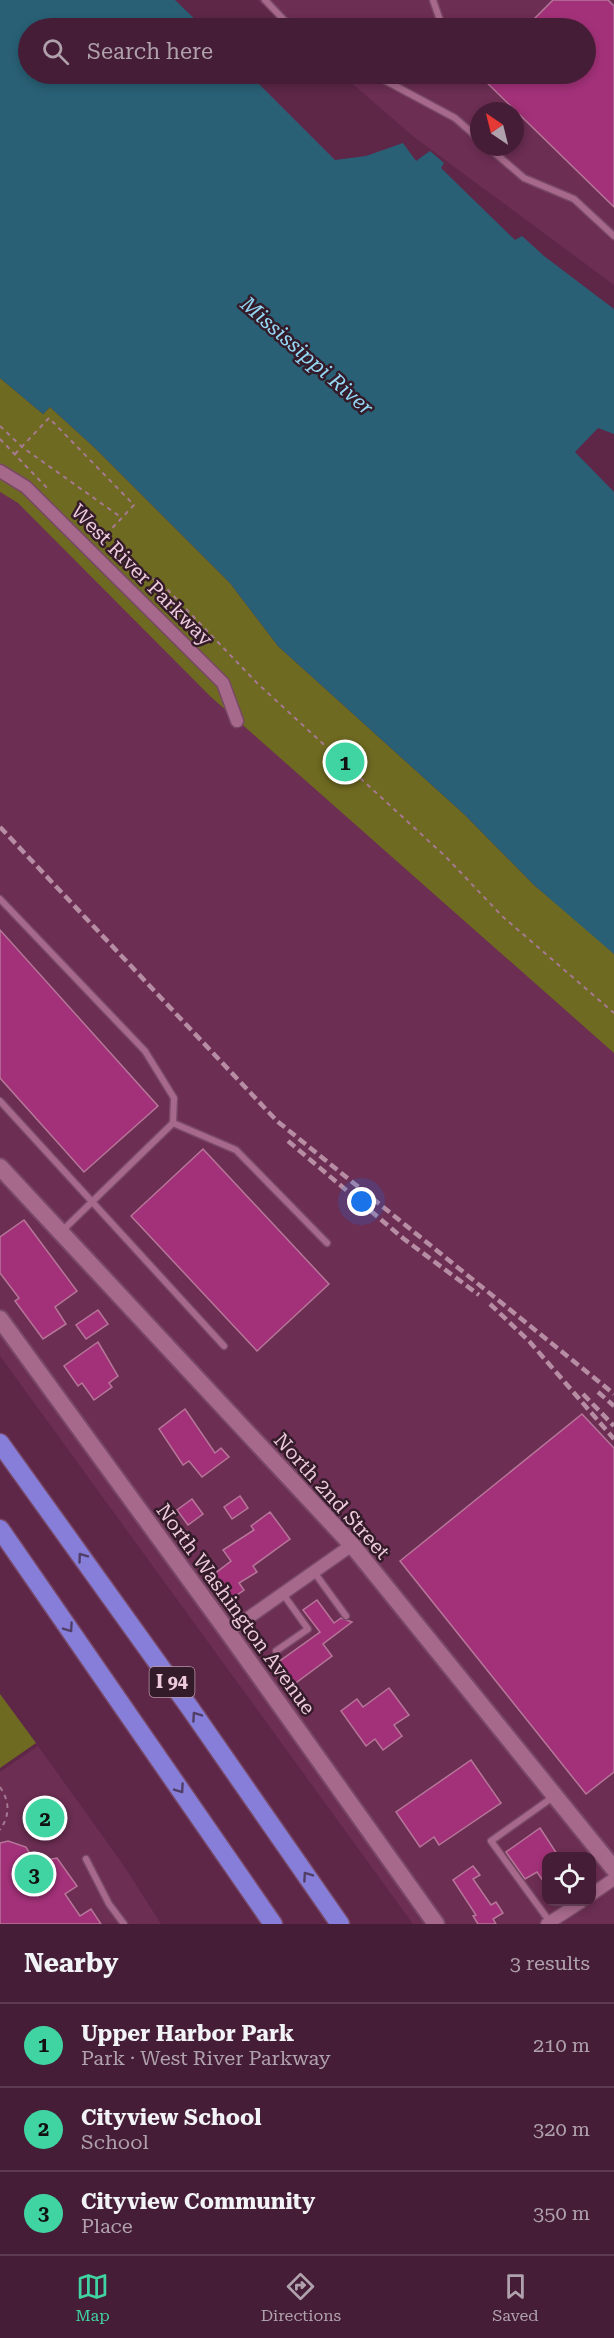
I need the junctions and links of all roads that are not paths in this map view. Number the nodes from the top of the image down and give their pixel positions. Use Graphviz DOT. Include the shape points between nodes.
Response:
graph roads {
  1 [pos="265,0"];
  2 [pos="433,0"];
  3 [pos="282,18"];
  4 [pos="439,18"];
  5 [pos="392,84"];
  6 [pos="470,131"];
  7 [pos="498,156"];
  8 [pos="614,236"];
  9 [pos="0,471"];
  10 [pos="237,721"];
  11 [pos="0,899"];
  12 [pos="0,1101"];
  13 [pos="173,1123"];
  14 [pos="0,1167"];
  15 [pos="93,1201"];
  16 [pos="61,1233"];
  17 [pos="327,1243"];
  18 [pos="0,1319"];
  19 [pos="224,1346"];
  20 [pos="0,1443"];
  21 [pos="0,1528"];
  22 [pos="352,1545"];
  23 [pos="314,1572"];
  24 [pos="283,1593"];
  25 [pos="346,1616"];
  26 [pos="228,1632"];
  27 [pos="276,1651"];
  28 [pos="556,1796"];
  29 [pos="86,1859"];
  30 [pos="614,1869"];
  31 [pos="614,1879"];
  32 [pos="596,1891"];
  33 [pos="574,1906"];
  34 [pos="549,1923"];
  35 [pos="124,1924"];
  36 [pos="273,1924"];
  37 [pos="340,1924"];
  38 [pos="436,1924"];
  1 -- 3 [label="lane"];
  2 -- 4 [label="lane"];
  5 -- 6 [label="lane" via="455,118"];
  7 -- 8 [label="lane" via="524,178 574,199"];
  9 -- 10 [label="street, West River Parkway" via="26,487 223,683"];
  11 -- 13 [label="lane" via="146,1052 174,1098"];
  12 -- 15 [label="lane"];
  13 -- 15 [label="lane"];
  13 -- 17 [label="lane" via="236,1150"];
  14 -- 16 [label="street, North 2nd Street"];
  15 -- 16 [label="lane"];
  15 -- 19 [label="lane"];
  16 -- 22 [label="street, North 2nd Street"];
  18 -- 26 [label="street, North Washington Avenue"];
  37 -- 20 [label="highway, I 94, one-way"];
  21 -- 36 [label="highway, I 94, one-way"];
  22 -- 23 [label="street"];
  22 -- 28 [label="street, North 2nd Street"];
  23 -- 24 [label="street"];
  23 -- 25 [label="lane"];
  24 -- 26 [label="street"];
  24 -- 27 [label="lane" via="308,1629"];
  26 -- 38 [label="street, North Washington Avenue"];
  28 -- 30 [label="street, North 2nd Street"];
  28 -- 34 [label="lane" via="491,1841"];
  29 -- 35 [label="lane"];
  31 -- 32 [label="street"];
  33 -- 34 [label="street"];
}
